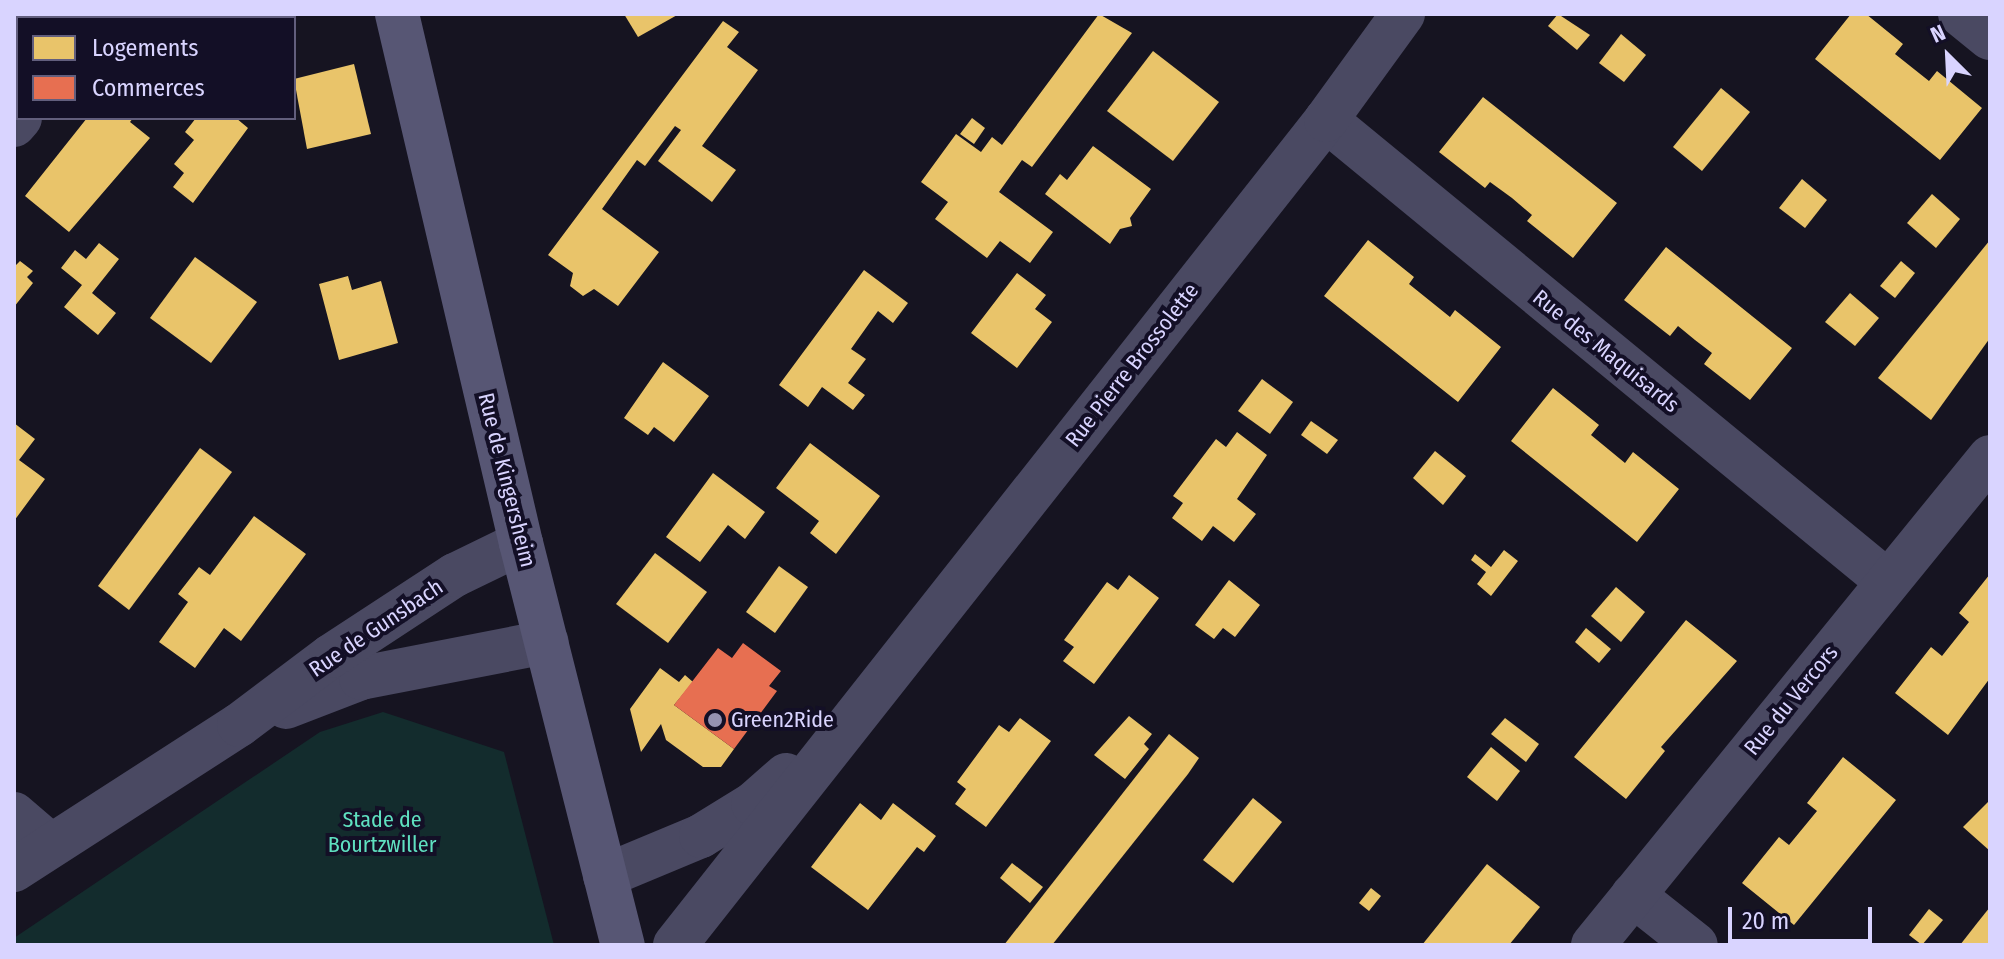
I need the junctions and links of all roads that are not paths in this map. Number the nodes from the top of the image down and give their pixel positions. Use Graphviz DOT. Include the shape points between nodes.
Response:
graph roads {
  1 [pos="397,14"];
  2 [pos="1403,14"];
  3 [pos="1960,14"];
  4 [pos="1990,38"];
  5 [pos="1326,120"];
  6 [pos="1990,457"];
  7 [pos="521,543"];
  8 [pos="1887,581"];
  9 [pos="547,642"];
  10 [pos="857,713"];
  11 [pos="239,725"];
  12 [pos="14,814"];
  13 [pos="50,845"];
  14 [pos="14,870"];
  15 [pos="605,876"];
  16 [pos="1633,895"];
  17 [pos="623,945"];
  18 [pos="675,945"];
  19 [pos="1593,945"];
  20 [pos="1696,945"];
  1 -- 7 [label="main road, Rue de Kingersheim"];
  2 -- 5 [label="street, Rue Pierre Brossolette"];
  3 -- 4 [label="street"];
  5 -- 8 [label="street, Rue des Maquisards"];
  5 -- 10 [label="street, Rue Pierre Brossolette"];
  6 -- 8 [label="street, Rue du Vercors"];
  7 -- 9 [label="main road, Rue de Kingersheim"];
  7 -- 11 [label="street, Rue de Gunsbach" via="443,583 331,656"];
  8 -- 16 [label="street, Rue du Vercors"];
  9 -- 11 [label="street, Rue de Gunsbach" via="361,678"];
  9 -- 15 [label="main road, Rue de Kingersheim"];
  10 -- 15 [label="street, Rue Pierre Brossolette" via="753,804 701,836"];
  10 -- 18 [label="street, Rue Pierre Brossolette"];
  11 -- 13 [label="street, Rue de Gunsbach"];
  12 -- 13 [label="street"];
  13 -- 14 [label="street, Rue de Gunsbach"];
  15 -- 17 [label="main road, Rue de Kingersheim"];
  16 -- 19 [label="street, Rue du Vercors"];
  16 -- 20 [label="street"];
}
